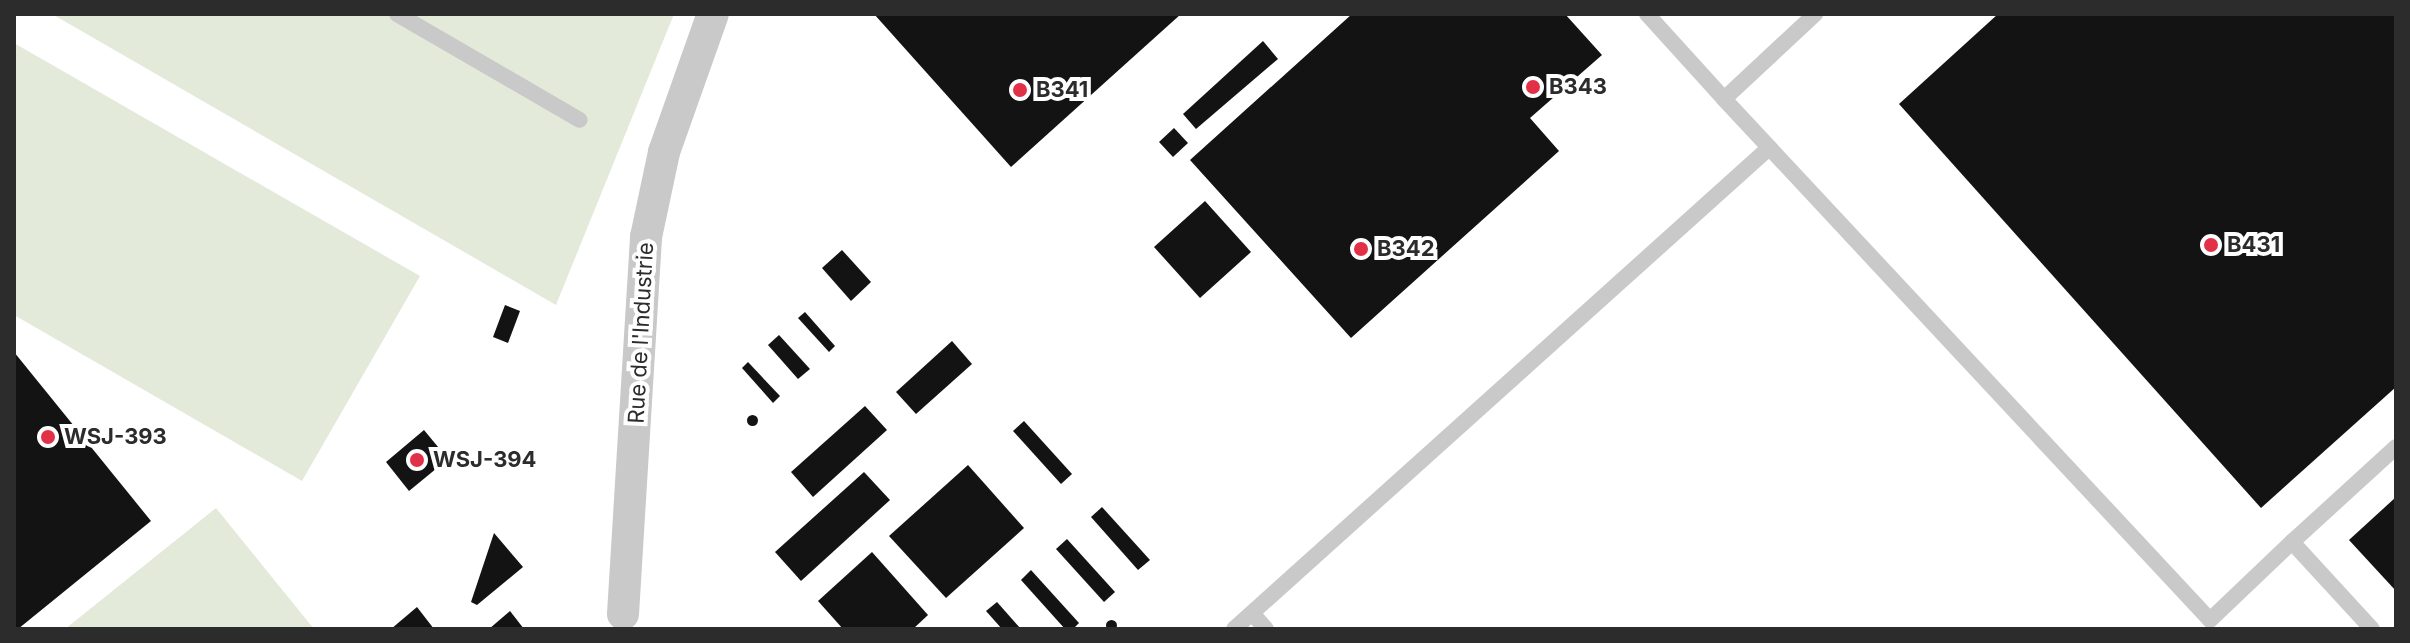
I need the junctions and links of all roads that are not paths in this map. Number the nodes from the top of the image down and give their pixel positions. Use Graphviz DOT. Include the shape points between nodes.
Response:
graph roads {
  1 [pos="397,14"];
  2 [pos="713,14"];
  3 [pos="1647,14"];
  4 [pos="1815,14"];
  5 [pos="1724,99"];
  6 [pos="580,120"];
  7 [pos="1769,148"];
  8 [pos="2396,447"];
  9 [pos="2292,542"];
  10 [pos="1252,613"];
  11 [pos="621,624"];
  12 [pos="2205,624"];
  13 [pos="1234,629"];
  14 [pos="1266,629"];
  15 [pos="2372,629"];
  1 -- 6 [label="lane"];
  2 -- 11 [label="street, Rue de l'Industrie" via="664,152 646,237"];
  3 -- 5 [label="lane"];
  4 -- 5 [label="lane"];
  5 -- 7 [label="lane"];
  7 -- 10 [label="lane"];
  7 -- 12 [label="lane"];
  8 -- 9 [label="lane"];
  9 -- 12 [label="lane"];
  9 -- 15 [label="lane"];
  10 -- 13 [label="lane"];
  10 -- 14 [label="lane"];
}
